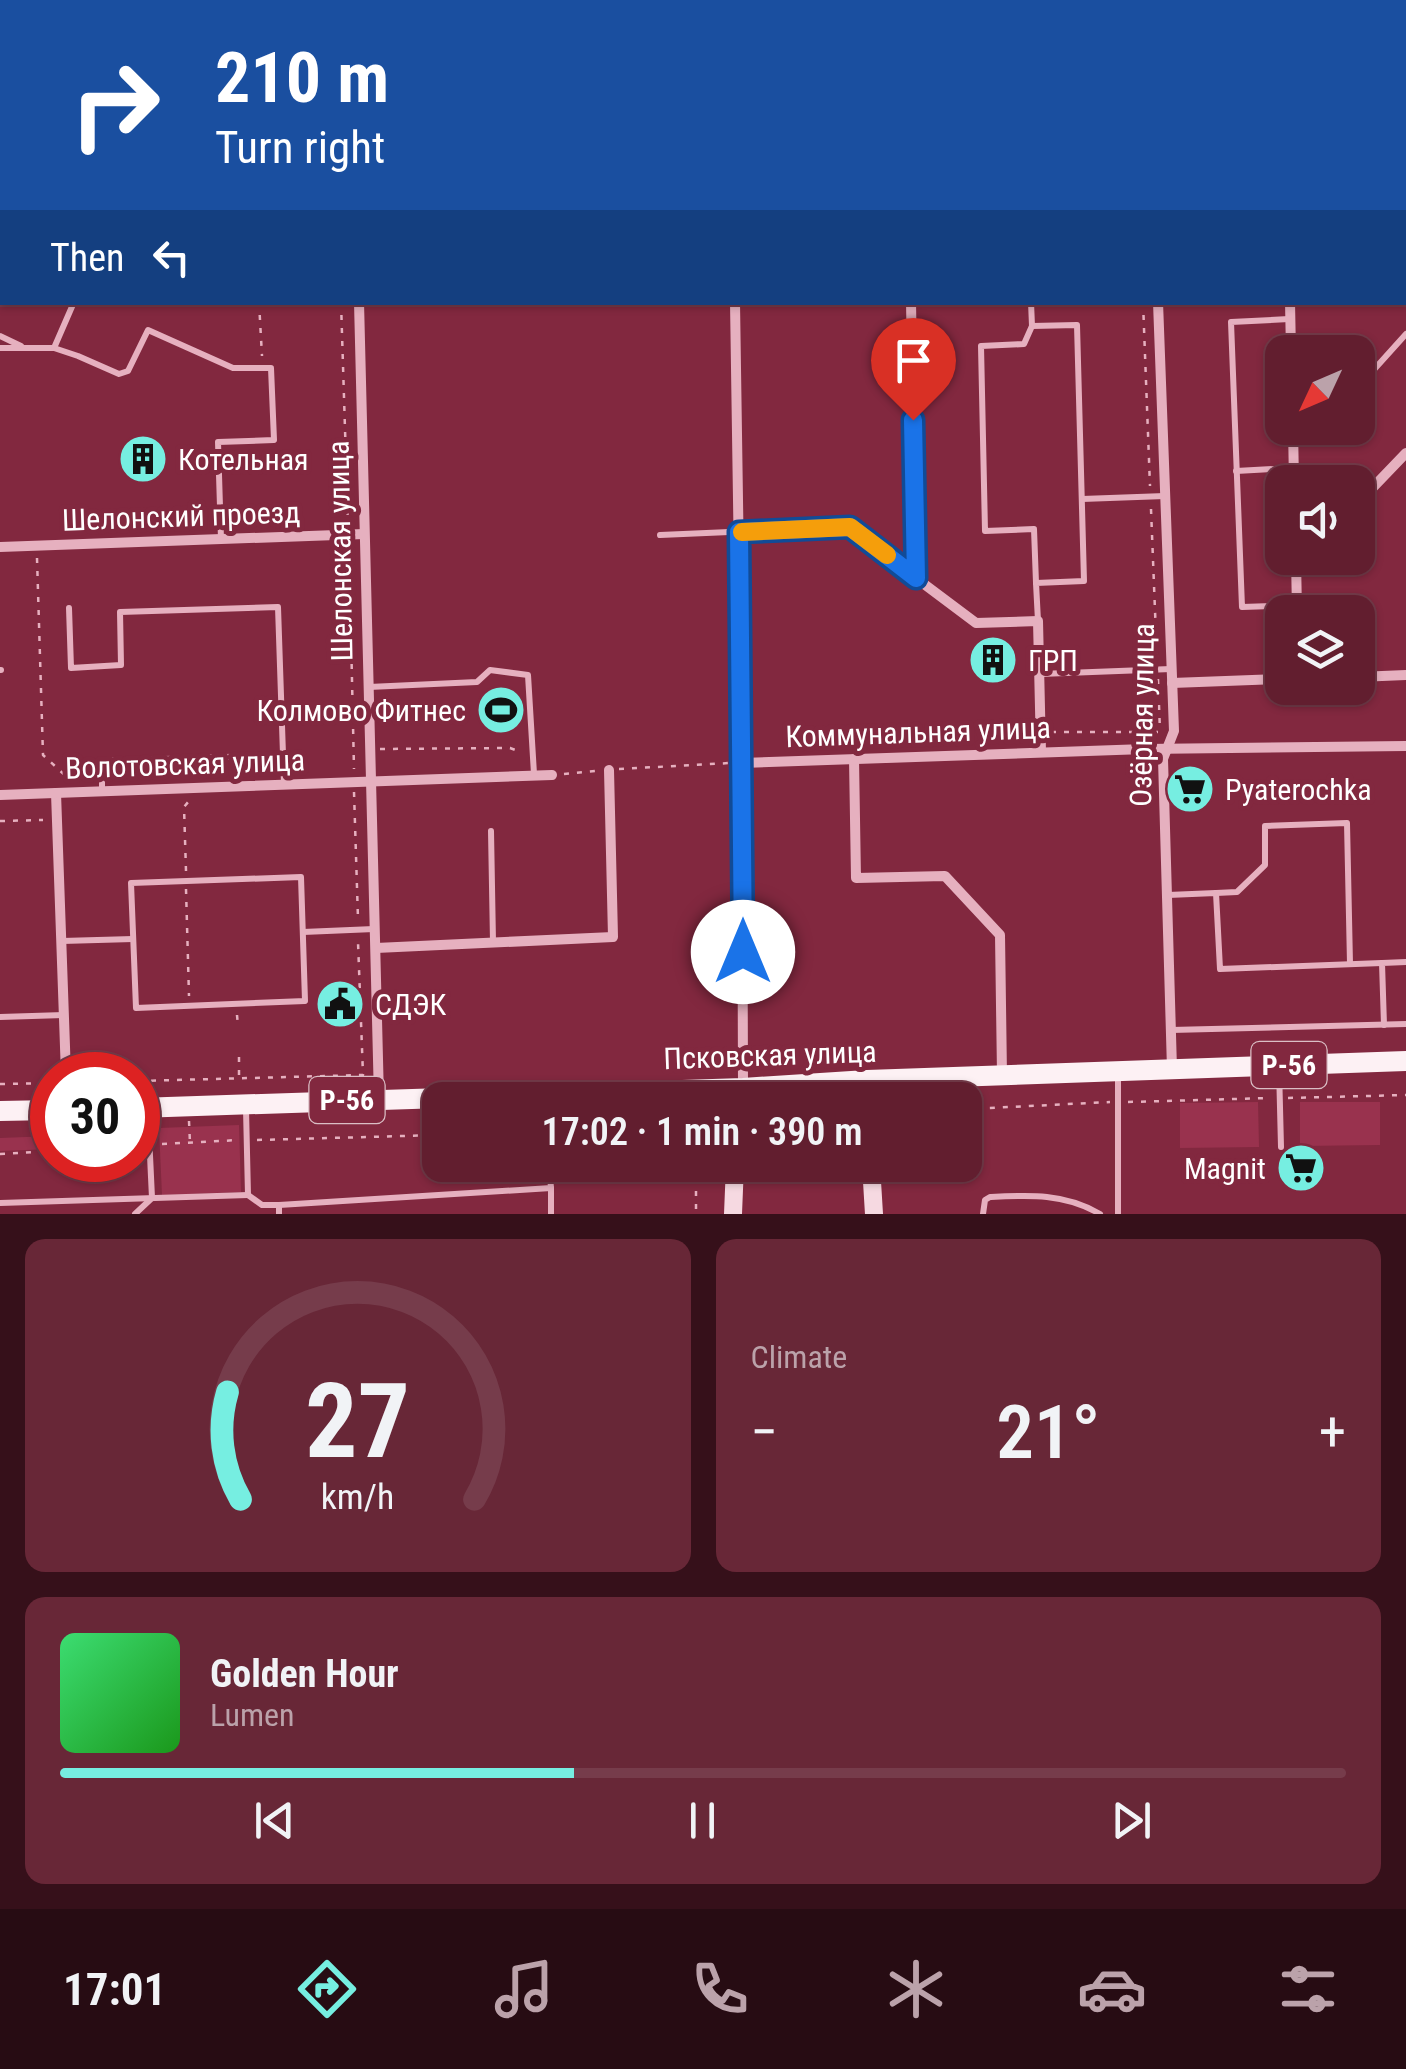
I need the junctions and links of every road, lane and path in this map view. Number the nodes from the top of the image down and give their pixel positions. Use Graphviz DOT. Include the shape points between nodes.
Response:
graph roads {
  1 [pos="73,305"];
  2 [pos="260,305"];
  3 [pos="341,305"];
  4 [pos="359,305"];
  5 [pos="735,305"];
  6 [pos="911,305"];
  7 [pos="1032,305"];
  8 [pos="1143,305"];
  9 [pos="1158,305"];
  10 [pos="1290,305"];
  11 [pos="1290,320"];
  12 [pos="1032,326"];
  13 [pos="1406,334"];
  14 [pos="1290,335"];
  15 [pos="0,336"];
  16 [pos="0,348"];
  17 [pos="24,348"];
  18 [pos="54,348"];
  19 [pos="262,357"];
  20 [pos="1375,368"];
  21 [pos="1406,453"];
  22 [pos="1265,470"];
  23 [pos="1236,471"];
  24 [pos="1375,485"];
  25 [pos="1165,496"];
  26 [pos="1150,497"];
  27 [pos="1082,499"];
  28 [pos="739,532"];
  29 [pos="348,534"];
  30 [pos="364,534"];
  31 [pos="660,535"];
  32 [pos="221,540"];
  33 [pos="36,546"];
  34 [pos="0,547"];
  35 [pos="916,578"];
  36 [pos="1036,583"];
  37 [pos="69,608"];
  38 [pos="1265,608"];
  39 [pos="1038,621"];
  40 [pos="1171,669"];
  41 [pos="1157,670"];
  42 [pos="1040,674"];
  43 [pos="1406,676"];
  44 [pos="1375,677"];
  45 [pos="1265,680"];
  46 [pos="1172,683"];
  47 [pos="368,687"];
  48 [pos="1041,732"];
  49 [pos="1406,746"];
  50 [pos="1166,749"];
  51 [pos="370,750"];
  52 [pos="1041,752"];
  53 [pos="283,755"];
  54 [pos="533,757"];
  55 [pos="854,759"];
  56 [pos="742,763"];
  57 [pos="354,770"];
  58 [pos="608,770"];
  59 [pos="552,775"];
  60 [pos="534,776"];
  61 [pos="70,779"];
  62 [pos="371,783"];
  63 [pos="284,786"];
  64 [pos="102,791"];
  65 [pos="56,794"];
  66 [pos="0,796"];
  67 [pos="56,820"];
  68 [pos="0,822"];
  69 [pos="491,830"];
  70 [pos="1216,893"];
  71 [pos="1168,894"];
  72 [pos="375,929"];
  73 [pos="302,932"];
  74 [pos="133,938"];
  75 [pos="62,940"];
  76 [pos="493,942"];
  77 [pos="376,948"];
  78 [pos="1406,962"];
  79 [pos="1382,963"];
  80 [pos="1350,964"];
  81 [pos="64,1015"];
  82 [pos="0,1017"];
  83 [pos="1406,1024"];
  84 [pos="1384,1025"];
  85 [pos="1171,1030"];
  86 [pos="65,1052"];
  87 [pos="239,1057"];
  88 [pos="1406,1061"];
  89 [pos="1279,1065"];
  90 [pos="1172,1069"];
  91 [pos="1118,1071"];
  92 [pos="362,1075"];
  93 [pos="1002,1076"];
  94 [pos="239,1078"];
  95 [pos="160,1080"];
  96 [pos="742,1082"];
  97 [pos="945,1082"];
  98 [pos="30,1083"];
  99 [pos="0,1084"];
  100 [pos="1406,1095"];
  101 [pos="422,1098"];
  102 [pos="1280,1098"];
  103 [pos="380,1099"];
  104 [pos="1118,1102"];
  105 [pos="246,1103"];
  106 [pos="160,1107"];
  107 [pos="30,1111"];
  108 [pos="982,1111"];
  109 [pos="0,1112"];
  110 [pos="422,1135"];
  111 [pos="247,1140"];
  112 [pos="160,1144"];
  113 [pos="1281,1147"];
  114 [pos="30,1153"];
  115 [pos="0,1154"];
  116 [pos="151,1182"];
  117 [pos="550,1182"];
  118 [pos="696,1182"];
  119 [pos="735,1182"];
  120 [pos="872,1182"];
  121 [pos="550,1188"];
  122 [pos="248,1195"];
  123 [pos="152,1198"];
  124 [pos="0,1203"];
  125 [pos="279,1204"];
  126 [pos="135,1214"];
  127 [pos="279,1214"];
  128 [pos="551,1214"];
  129 [pos="696,1214"];
  130 [pos="733,1214"];
  131 [pos="874,1214"];
  132 [pos="983,1214"];
  133 [pos="1100,1214"];
  134 [pos="1118,1214"];
  1 -- 18 [label="lane"];
  2 -- 19 [label="path"];
  3 -- 29 [label="path"];
  4 -- 30 [label="street, Шелонская улица"];
  5 -- 28 [label="street"];
  6 -- 35 [label="street"];
  7 -- 12 [label="lane"];
  8 -- 26 [label="path"];
  9 -- 25 [label="street, Озёрная улица"];
  10 -- 11 [label="street"];
  11 -- 14 [label="street"];
  11 -- 23 [label="lane" via="1231,322"];
  12 -- 27 [label="lane" via="1077,324"];
  12 -- 36 [label="lane" via="1024,344 981,346 986,531 1034,529"];
  13 -- 20 [label="lane"];
  15 -- 17 [label="lane"];
  16 -- 17 [label="lane"];
  17 -- 18 [label="lane"];
  18 -- 32 [label="lane" via="118,374 128,371 148,330 233,368 271,368 274,440 218,442"];
  21 -- 24 [label="street"];
  22 -- 23 [label="lane"];
  23 -- 38 [label="lane" via="1242,607"];
  25 -- 26 [label="lane"];
  25 -- 40 [label="street, Озёрная улица"];
  26 -- 27 [label="lane"];
  26 -- 41 [label="path"];
  27 -- 36 [label="lane" via="1084,581"];
  28 -- 31 [label="lane"];
  28 -- 35 [label="lane" via="850,527"];
  28 -- 56 [label="street"];
  29 -- 30 [label="street, Шелонский проезд"];
  29 -- 32 [label="street, Шелонский проезд"];
  29 -- 57 [label="path"];
  30 -- 47 [label="street, Шелонская улица"];
  32 -- 33 [label="street, Шелонский проезд"];
  33 -- 34 [label="street, Шелонский проезд"];
  33 -- 61 [label="path" via="43,754"];
  35 -- 39 [label="street" via="976,623"];
  36 -- 39 [label="lane"];
  37 -- 53 [label="lane" via="71,668 121,666 120,612 278,607"];
  39 -- 42 [label="street"];
  40 -- 41 [label="lane"];
  40 -- 46 [label="street, Озёрная улица"];
  41 -- 42 [label="lane"];
  41 -- 48 [label="path" via="1160,732"];
  42 -- 48 [label="street"];
  43 -- 44 [label="street"];
  45 -- 46 [label="street"];
  46 -- 50 [label="street, Озёрная улица" via="1174,731"];
  47 -- 51 [label="street, Шелонская улица"];
  47 -- 54 [label="lane" via="476,682 490,670 528,675"];
  48 -- 52 [label="street"];
  49 -- 50 [label="street, Коммунальная улица"];
  50 -- 52 [label="street, Коммунальная улица"];
  50 -- 71 [label="street, Озёрная улица"];
  51 -- 54 [label="path" via="510,748"];
  51 -- 62 [label="street, Шелонская улица"];
  52 -- 55 [label="street, Коммунальная улица"];
  53 -- 63 [label="lane"];
  53 -- 64 [label="lane" via="102,761"];
  54 -- 60 [label="lane"];
  55 -- 56 [label="street, Коммунальная улица"];
  55 -- 93 [label="street" via="856,878 945,876 1000,935"];
  56 -- 58 [label="path, Коммунальная улица"];
  56 -- 96 [label="street"];
  58 -- 59 [label="path, Коммунальная улица"];
  58 -- 76 [label="street" via="612,937"];
  59 -- 60 [label="street"];
  60 -- 62 [label="street"];
  62 -- 63 [label="street, Волотовская улица"];
  62 -- 72 [label="street, Шелонская улица"];
  63 -- 64 [label="street, Волотовская улица"];
  64 -- 65 [label="street, Волотовская улица"];
  65 -- 66 [label="street, Волотовская улица"];
  65 -- 67 [label="street"];
  67 -- 68 [label="path"];
  67 -- 75 [label="street"];
  69 -- 76 [label="lane"];
  70 -- 71 [label="lane"];
  70 -- 80 [label="lane" via="1220,969"];
  70 -- 80 [label="lane" via="1237,892 1265,864 1265,826 1347,823"];
  71 -- 85 [label="street, Озёрная улица"];
  72 -- 73 [label="lane"];
  72 -- 77 [label="street, Шелонская улица"];
  73 -- 74 [label="lane" via="300,876 131,883"];
  73 -- 74 [label="lane" via="305,1000 136,1008"];
  74 -- 75 [label="lane"];
  75 -- 81 [label="street"];
  76 -- 77 [label="street"];
  77 -- 103 [label="street, Шелонская улица"];
  78 -- 79 [label="lane"];
  79 -- 80 [label="lane"];
  79 -- 84 [label="lane"];
  81 -- 82 [label="lane"];
  81 -- 86 [label="street"];
  83 -- 84 [label="lane"];
  84 -- 85 [label="lane"];
  85 -- 90 [label="street, Озёрная улица"];
  87 -- 94 [label="path"];
  88 -- 89 [label="main road, Псковская улица / Р-56"];
  89 -- 90 [label="main road, Псковская улица / Р-56"];
  89 -- 102 [label="lane"];
  90 -- 91 [label="main road, Псковская улица / Р-56"];
  91 -- 93 [label="main road, Псковская улица / Р-56"];
  91 -- 104 [label="lane"];
  92 -- 94 [label="path"];
  93 -- 97 [label="main road, Псковская улица / Р-56"];
  94 -- 95 [label="path"];
  98 -- 99 [label="path"];
  100 -- 102 [label="path"];
  101 -- 103 [label="main road, Псковская улица / Р-56"];
  102 -- 104 [label="path"];
  102 -- 113 [label="lane"];
  103 -- 105 [label="main road, Псковская улица / Р-56"];
  104 -- 108 [label="path"];
  104 -- 134 [label="lane"];
  105 -- 106 [label="main road, Псковская улица / Р-56"];
  105 -- 111 [label="lane"];
  107 -- 109 [label="main road"];
  110 -- 111 [label="path"];
  111 -- 112 [label="path"];
  111 -- 122 [label="lane"];
  114 -- 115 [label="path"];
  116 -- 123 [label="lane"];
  117 -- 121 [label="lane"];
  118 -- 129 [label="path"];
  119 -- 130 [label="main road"];
  120 -- 131 [label="main road"];
  121 -- 125 [label="lane"];
  121 -- 128 [label="lane"];
  122 -- 123 [label="lane"];
  122 -- 125 [label="lane" via="262,1205"];
  123 -- 124 [label="lane"];
  123 -- 126 [label="lane"];
  125 -- 127 [label="lane"];
  132 -- 133 [label="lane" via="990,1197 1044,1195"];
}
